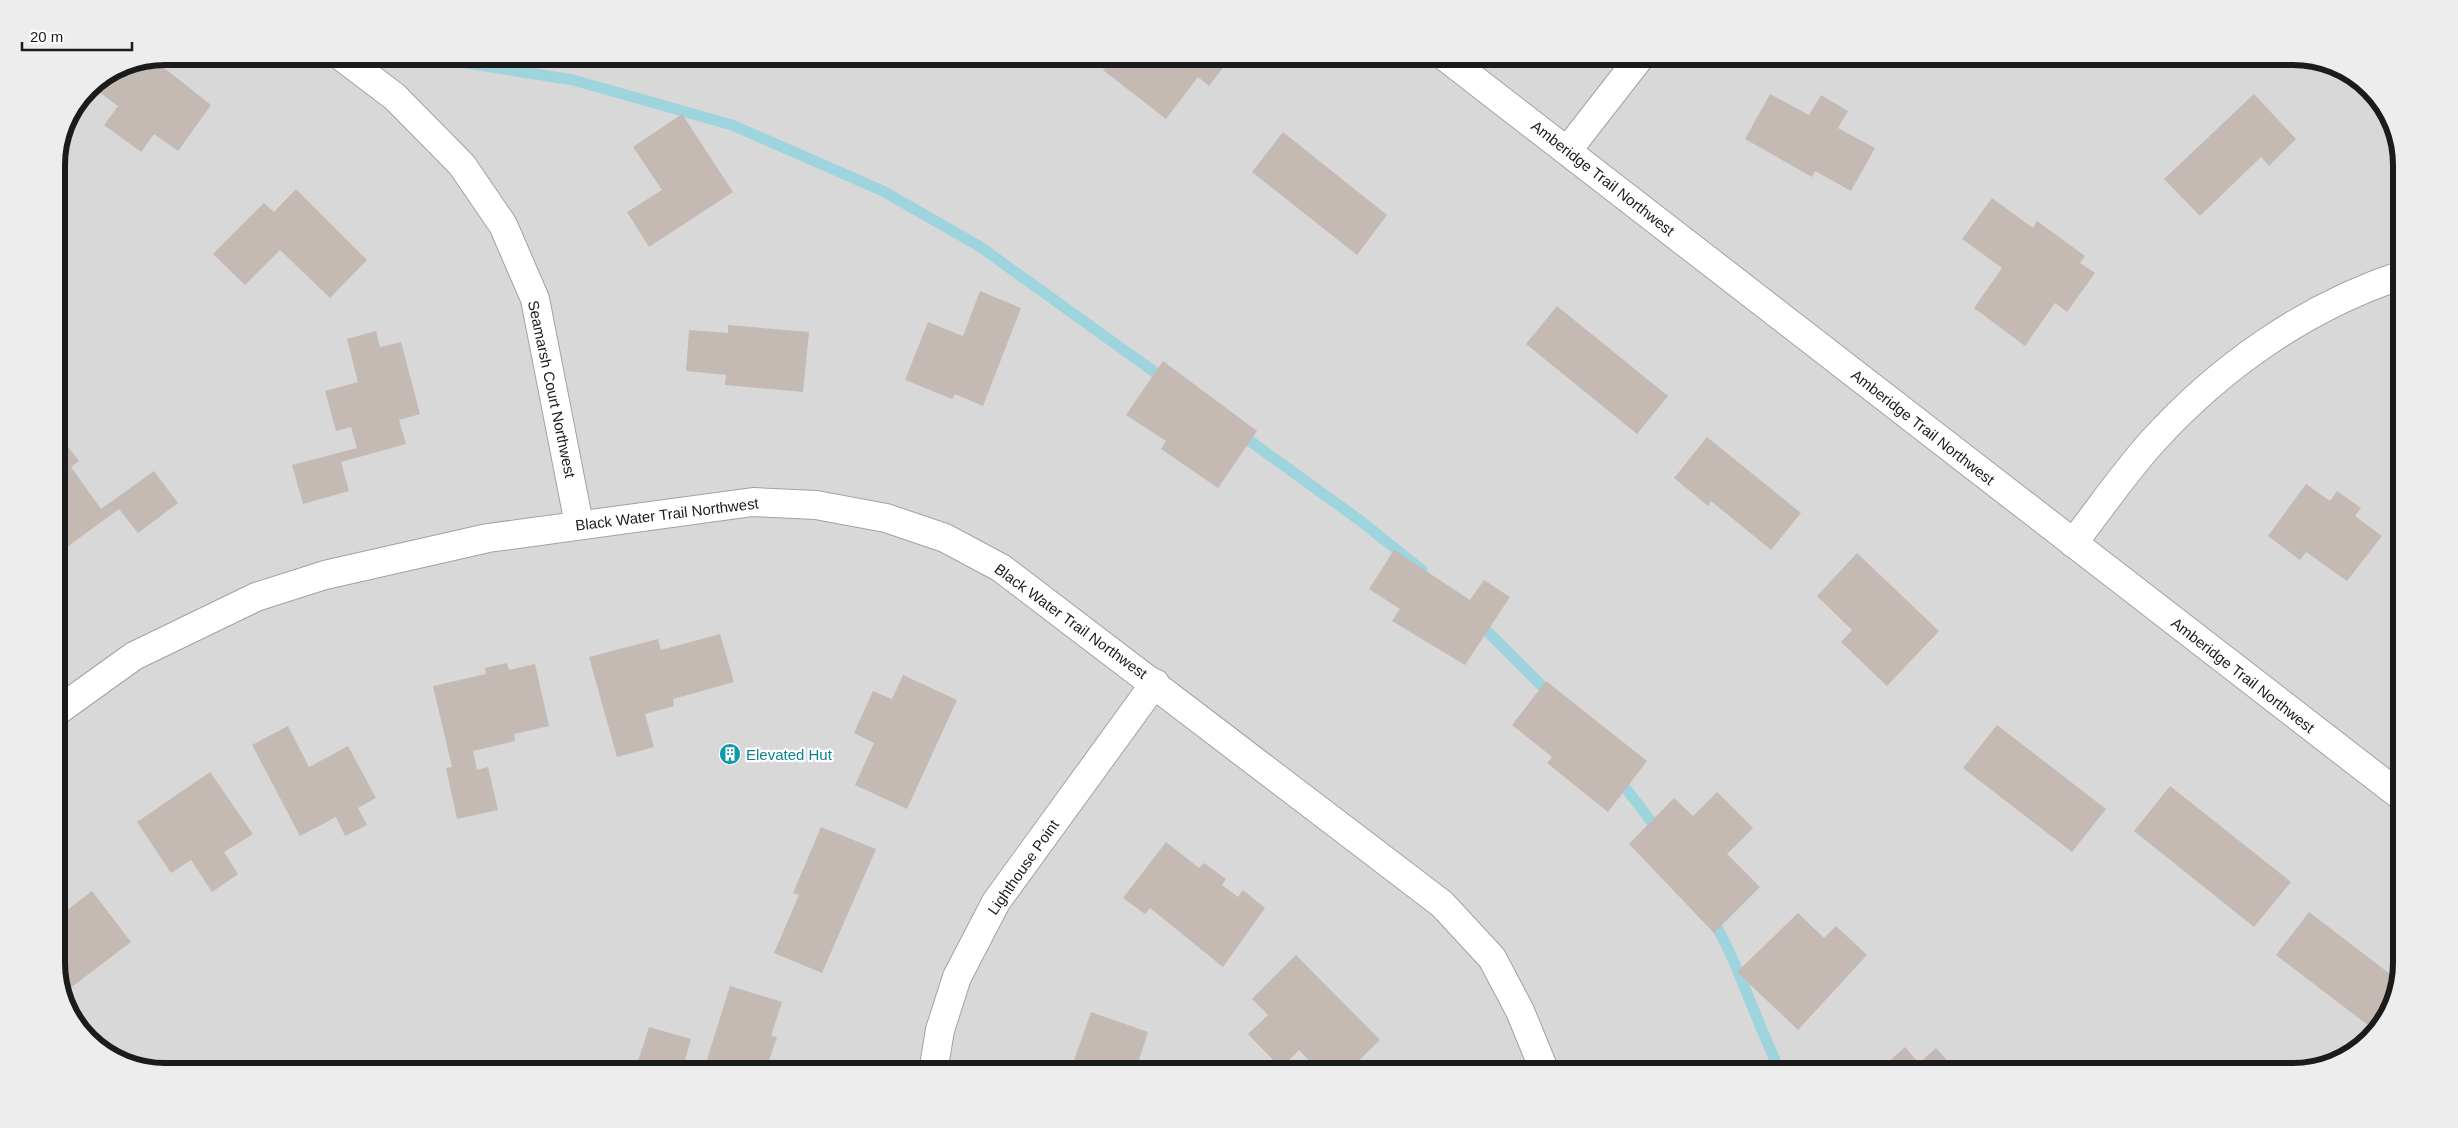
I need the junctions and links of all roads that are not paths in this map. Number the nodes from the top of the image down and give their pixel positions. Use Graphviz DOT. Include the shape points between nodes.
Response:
graph roads {
  1 [pos="353,65"];
  2 [pos="1456,65"];
  3 [pos="1634,65"];
  4 [pos="1567,151"];
  5 [pos="2393,279"];
  6 [pos="579,524"];
  7 [pos="2073,543"];
  8 [pos="1155,683"];
  9 [pos="65,706"];
  10 [pos="2393,790"];
  11 [pos="934,1063"];
  12 [pos="1541,1063"];
  1 -- 6 [label="street, Seamarsh Court Northwest" via="395,98 462,165 503,225 535,299"];
  2 -- 4 [label="street, Amberidge Trail Northwest"];
  3 -- 4 [label="street"];
  4 -- 7 [label="street, Amberidge Trail Northwest"];
  5 -- 7 [label="street" via="2362,289 2281,331 2208,385 2152,442"];
  6 -- 8 [label="street, Black Water Trail Northwest" via="753,502 816,504 886,518 945,538 1001,568"];
  6 -- 9 [label="street, Black Water Trail Northwest" via="488,538 325,574 256,597 134,656"];
  7 -- 10 [label="street, Amberidge Trail Northwest"];
  8 -- 11 [label="street, Lighthouse Point" via="996,902 957,977 940,1030"];
  8 -- 12 [label="street, Black Water Trail Northwest" via="1442,904 1492,958 1520,1011"];
}
